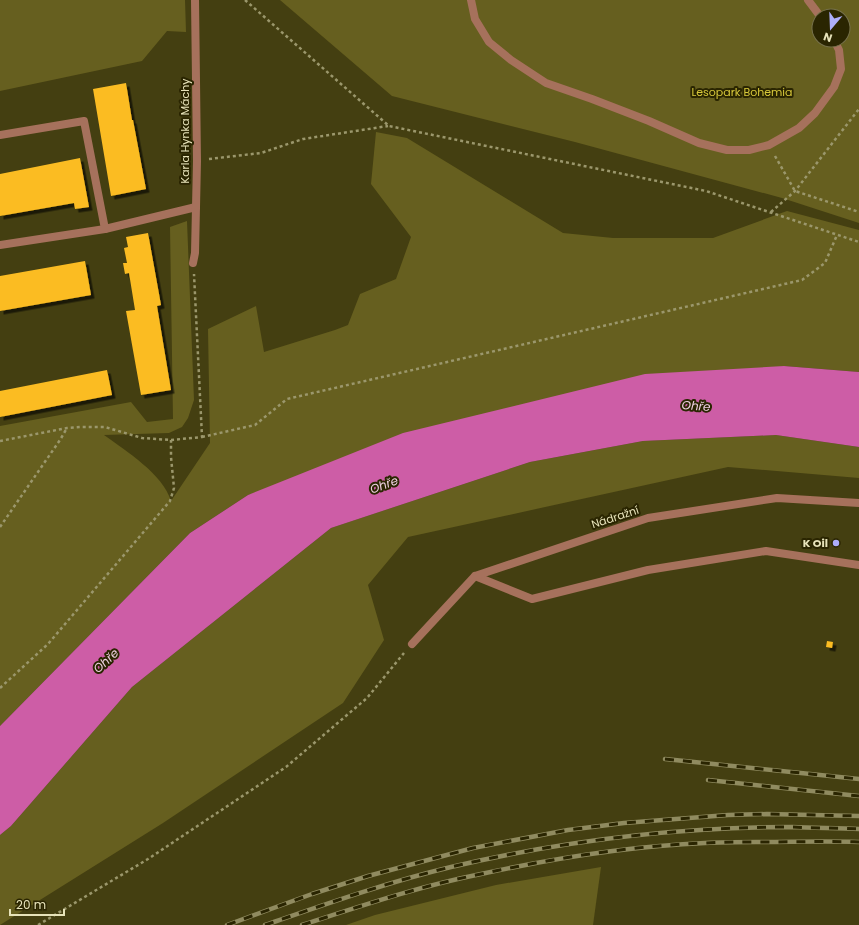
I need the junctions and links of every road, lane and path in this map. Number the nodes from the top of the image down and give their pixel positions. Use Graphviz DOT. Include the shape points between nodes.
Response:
graph roads {
  1 [pos="195,0"];
  2 [pos="245,0"];
  3 [pos="471,0"];
  4 [pos="839,48"];
  5 [pos="859,109"];
  6 [pos="389,126"];
  7 [pos="0,135"];
  8 [pos="769,146"];
  9 [pos="197,160"];
  10 [pos="795,191"];
  11 [pos="196,207"];
  12 [pos="771,212"];
  13 [pos="859,212"];
  14 [pos="105,229"];
  15 [pos="837,235"];
  16 [pos="859,242"];
  17 [pos="0,245"];
  18 [pos="193,263"];
  19 [pos="67,428"];
  20 [pos="202,437"];
  21 [pos="172,440"];
  22 [pos="0,441"];
  23 [pos="859,503"];
  24 [pos="0,527"];
  25 [pos="859,565"];
  26 [pos="474,576"];
  27 [pos="412,644"];
  28 [pos="0,688"];
  29 [pos="38,925"];
  1 -- 9 [label="street, Karla Hynka Máchy"];
  2 -- 6 [label="path"];
  3 -- 8 [label="street" via="476,19 489,42 511,60 546,82 699,143 727,150 749,150"];
  4 -- 8 [label="street" via="841,69 834,87 815,113 799,128"];
  5 -- 10 [label="path"];
  6 -- 9 [label="path" via="303,139 261,153"];
  6 -- 12 [label="path" via="706,191"];
  7 -- 14 [label="street" via="84,121"];
  8 -- 10 [label="path"];
  9 -- 11 [label="street, Karla Hynka Máchy"];
  10 -- 12 [label="path"];
  10 -- 13 [label="path"];
  11 -- 14 [label="street"];
  11 -- 18 [label="street, Karla Hynka Máchy"];
  12 -- 15 [label="path"];
  14 -- 17 [label="street"];
  15 -- 16 [label="path"];
  15 -- 20 [label="path" via="825,263 802,280 287,399 255,425"];
  18 -- 20 [label="path"];
  19 -- 21 [label="path" via="105,427 142,438"];
  19 -- 22 [label="path"];
  19 -- 24 [label="path"];
  20 -- 21 [label="path"];
  21 -- 28 [label="path" via="174,488 170,501 48,644"];
  23 -- 26 [label="street, Nádražní" via="777,498 648,518"];
  25 -- 26 [label="street" via="766,551 648,570 532,599"];
  26 -- 27 [label="street, Nádražní"];
  27 -- 29 [label="path" via="368,698 286,766 148,859"];
}
